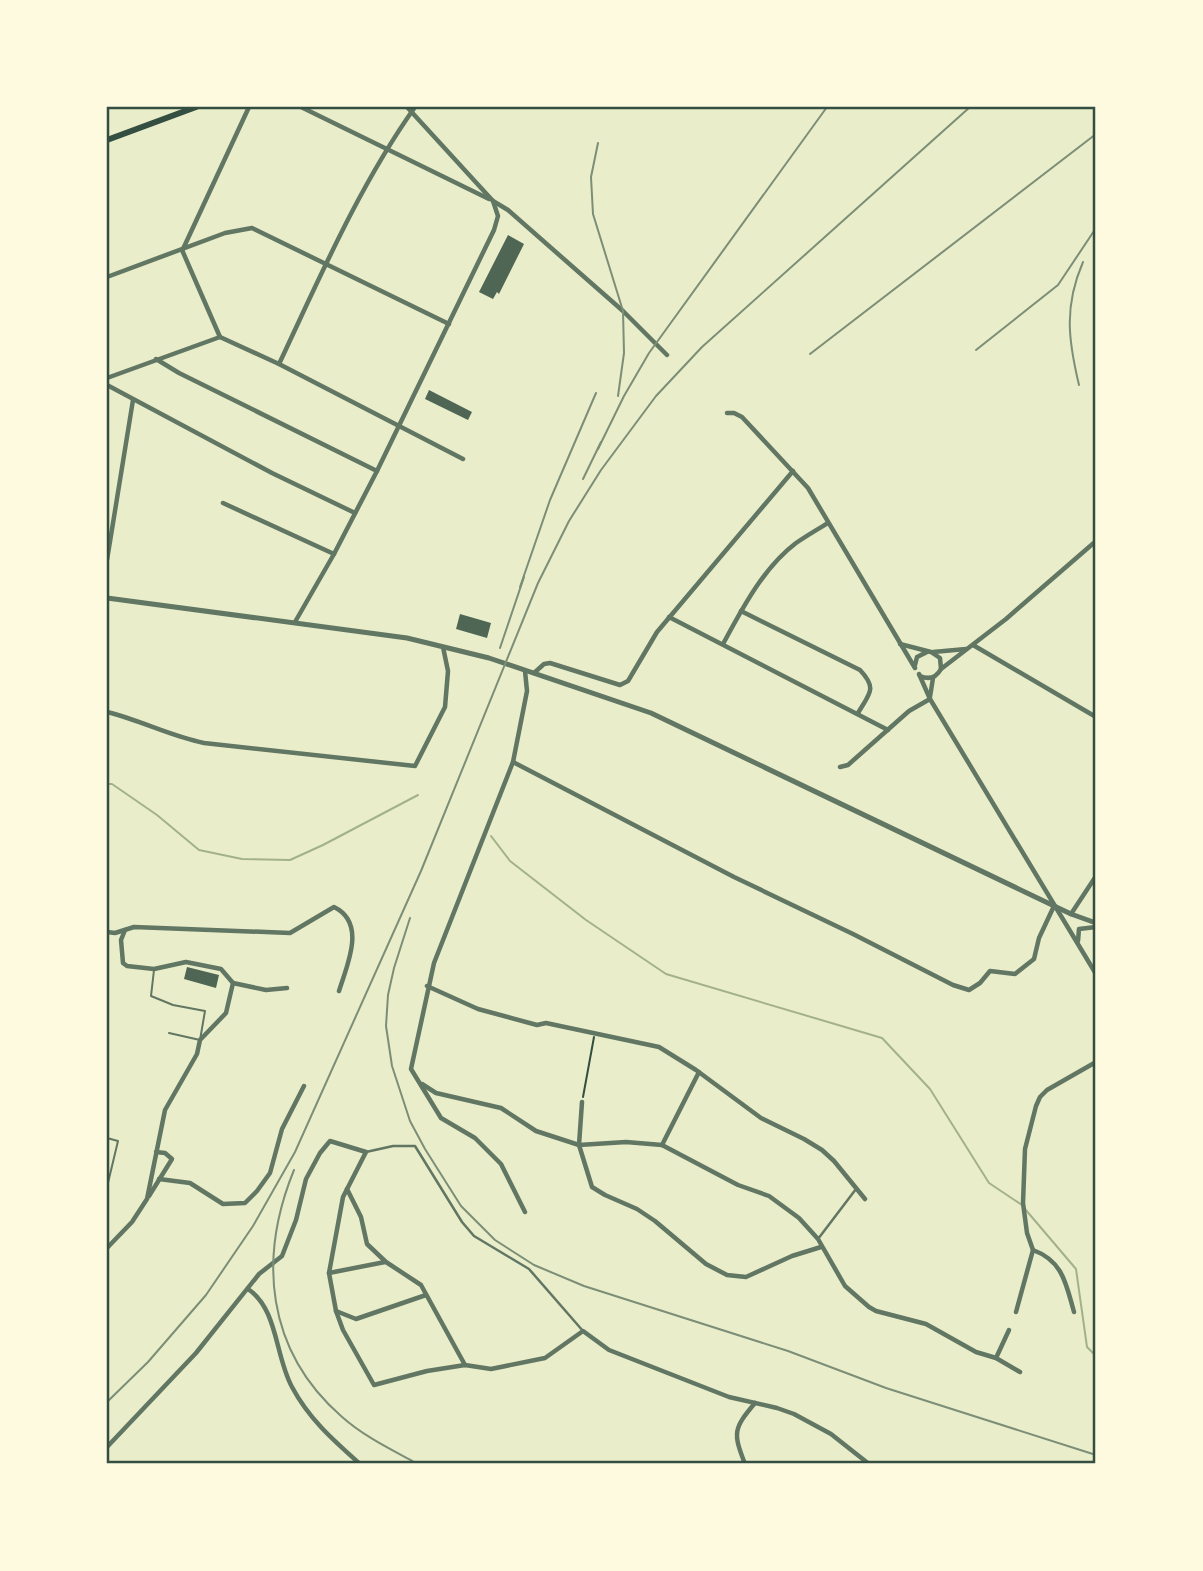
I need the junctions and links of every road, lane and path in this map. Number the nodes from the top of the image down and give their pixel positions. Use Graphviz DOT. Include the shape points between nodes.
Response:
graph roads {
  1 [pos="196,107"];
  2 [pos="248,107"];
  3 [pos="301,107"];
  4 [pos="407,107"];
  5 [pos="413,109"];
  6 [pos="107,140"];
  7 [pos="386,149"];
  8 [pos="493,201"];
  9 [pos="182,250"];
  10 [pos="326,265"];
  11 [pos="107,277"];
  12 [pos="449,324"];
  13 [pos="220,337"];
  14 [pos="667,355"];
  15 [pos="156,359"];
  16 [pos="279,364"];
  17 [pos="107,378"];
  18 [pos="107,385"];
  19 [pos="132,400"];
  20 [pos="727,414"];
  21 [pos="399,425"];
  22 [pos="463,458"];
  23 [pos="377,471"];
  24 [pos="793,471"];
  25 [pos="223,503"];
  26 [pos="355,513"];
  27 [pos="828,523"];
  28 [pos="1096,541"];
  29 [pos="334,554"];
  30 [pos="107,560"];
  31 [pos="107,598"];
  32 [pos="741,611"];
  33 [pos="668,617"];
  34 [pos="295,622"];
  35 [pos="900,644"];
  36 [pos="723,645"];
  37 [pos="973,645"];
  38 [pos="443,646"];
  39 [pos="967,649"];
  40 [pos="929,652"];
  41 [pos="915,668"];
  42 [pos="941,669"];
  43 [pos="525,671"];
  44 [pos="534,673"];
  45 [pos="919,674"];
  46 [pos="933,677"];
  47 [pos="930,698"];
  48 [pos="107,712"];
  49 [pos="858,713"];
  50 [pos="1096,717"];
  51 [pos="888,730"];
  52 [pos="513,762"];
  53 [pos="840,767"];
  54 [pos="1096,876"];
  55 [pos="1054,905"];
  56 [pos="1071,914"];
  57 [pos="1096,925"];
  58 [pos="125,930"];
  59 [pos="107,932"];
  60 [pos="1079,945"];
  61 [pos="154,969"];
  62 [pos="1096,974"];
  63 [pos="233,983"];
  64 [pos="428,986"];
  65 [pos="287,988"];
  66 [pos="339,991"];
  67 [pos="595,1032"];
  68 [pos="169,1033"];
  69 [pos="200,1040"];
  70 [pos="1096,1062"];
  71 [pos="699,1072"];
  72 [pos="422,1084"];
  73 [pos="304,1086"];
  74 [pos="582,1102"];
  75 [pos="107,1138"];
  76 [pos="662,1144"];
  77 [pos="579,1145"];
  78 [pos="366,1152"];
  79 [pos="156,1153"];
  80 [pos="159,1179"];
  81 [pos="107,1187"];
  82 [pos="857,1188"];
  83 [pos="348,1189"];
  84 [pos="146,1199"];
  85 [pos="865,1199"];
  86 [pos="525,1212"];
  87 [pos="818,1239"];
  88 [pos="821,1247"];
  89 [pos="107,1248"];
  90 [pos="1033,1250"];
  91 [pos="386,1262"];
  92 [pos="329,1273"];
  93 [pos="248,1289"];
  94 [pos="426,1295"];
  95 [pos="336,1311"];
  96 [pos="1016,1312"];
  97 [pos="1074,1312"];
  98 [pos="1009,1330"];
  99 [pos="583,1331"];
  100 [pos="996,1358"];
  101 [pos="465,1365"];
  102 [pos="1020,1373"];
  103 [pos="755,1402"];
  104 [pos="107,1447"];
  105 [pos="360,1464"];
  106 [pos="745,1464"];
  107 [pos="869,1464"];
  1 -- 6 [label="main road"];
  2 -- 9 [label="street"];
  3 -- 7 [label="street"];
  4 -- 5 [label="street"];
  5 -- 7 [label="street"];
  5 -- 8 [label="street"];
  7 -- 8 [label="street"];
  7 -- 10 [label="street"];
  8 -- 12 [label="street" via="498,222"];
  8 -- 14 [label="street" via="623,311"];
  9 -- 10 [label="street" via="252,228"];
  9 -- 11 [label="street"];
  9 -- 13 [label="street"];
  10 -- 12 [label="street"];
  10 -- 16 [label="street"];
  12 -- 21 [label="street"];
  13 -- 15 [label="street"];
  13 -- 16 [label="street"];
  15 -- 17 [label="street"];
  15 -- 23 [label="street"];
  16 -- 21 [label="street"];
  18 -- 19 [label="street"];
  19 -- 26 [label="street"];
  19 -- 30 [label="street"];
  20 -- 24 [label="street" via="742,417"];
  21 -- 22 [label="street"];
  21 -- 23 [label="street"];
  23 -- 26 [label="street"];
  24 -- 27 [label="street"];
  24 -- 33 [label="street"];
  25 -- 29 [label="street"];
  26 -- 29 [label="street"];
  27 -- 32 [label="street" via="778,560"];
  27 -- 35 [label="street"];
  28 -- 37 [label="street"];
  29 -- 34 [label="street"];
  31 -- 34 [label="street"];
  32 -- 36 [label="street"];
  32 -- 49 [label="street" via="860,670 871,681 872,690"];
  33 -- 36 [label="street"];
  33 -- 44 [label="street" via="628,681 620,685 550,663"];
  34 -- 38 [label="street"];
  35 -- 40 [label="street"];
  35 -- 41 [label="street"];
  36 -- 49 [label="street"];
  37 -- 39 [label="street"];
  37 -- 50 [label="street"];
  38 -- 43 [label="street"];
  38 -- 48 [label="street" via="448,671 444,707 415,766 204,743"];
  39 -- 40 [label="street"];
  39 -- 42 [label="street"];
  40 -- 41 [label="street" via="917,657"];
  40 -- 42 [label="street" via="940,658"];
  41 -- 45 [label="street"];
  42 -- 46 [label="street"];
  43 -- 44 [label="street"];
  43 -- 52 [label="street" via="527,691"];
  44 -- 55 [label="street" via="651,713"];
  45 -- 46 [label="street"];
  45 -- 47 [label="street"];
  46 -- 47 [label="street"];
  47 -- 51 [label="street"];
  47 -- 55 [label="street"];
  49 -- 51 [label="street"];
  51 -- 53 [label="street"];
  52 -- 55 [label="street" via="734,877 969,990 990,971 1015,974 1034,959"];
  52 -- 64 [label="street"];
  54 -- 56 [label="street"];
  55 -- 56 [label="street"];
  55 -- 60 [label="street"];
  56 -- 57 [label="street"];
  57 -- 60 [label="street" via="1079,929"];
  58 -- 59 [label="street"];
  58 -- 61 [label="street" via="123,963"];
  58 -- 66 [label="street" via="290,933 334,906 343,911 353,943"];
  60 -- 62 [label="street"];
  61 -- 63 [label="street" via="198,964 221,969"];
  61 -- 69 [label="lane" via="151,996 205,1012"];
  63 -- 65 [label="street" via="266,990"];
  63 -- 69 [label="street" via="226,1013"];
  64 -- 67 [label="street" via="478,1009 537,1026 546,1023"];
  64 -- 72 [label="street" via="411,1069"];
  67 -- 71 [label="street" via="659,1047"];
  67 -- 74 [label="path"];
  68 -- 69 [label="lane"];
  69 -- 79 [label="street" via="197,1054 165,1110"];
  70 -- 90 [label="street" via="1040,1097 1025,1149 1024,1170 1024,1213"];
  71 -- 76 [label="street"];
  71 -- 82 [label="street" via="761,1118 822,1150"];
  72 -- 77 [label="street" via="436,1093 501,1108 536,1131"];
  72 -- 86 [label="street" via="441,1118 475,1138 501,1164"];
  73 -- 80 [label="street" via="282,1129 270,1173 245,1203 223,1204 190,1183"];
  74 -- 77 [label="street"];
  75 -- 81 [label="lane" via="118,1141"];
  76 -- 77 [label="street"];
  76 -- 87 [label="street" via="737,1185 769,1196"];
  77 -- 88 [label="street" via="592,1187 637,1209 705,1264 727,1275 746,1277"];
  78 -- 83 [label="street"];
  78 -- 93 [label="street" via="330,1141 306,1180 282,1256"];
  78 -- 99 [label="street" via="415,1146 474,1236 529,1269"];
  79 -- 80 [label="street" via="165,1153 172,1160"];
  79 -- 84 [label="street"];
  80 -- 84 [label="street"];
  82 -- 85 [label="street"];
  82 -- 87 [label="street"];
  83 -- 91 [label="street" via="367,1244"];
  83 -- 92 [label="street"];
  84 -- 89 [label="street" via="132,1223"];
  87 -- 88 [label="street"];
  88 -- 100 [label="street" via="845,1286 869,1307 926,1324"];
  90 -- 96 [label="street"];
  90 -- 97 [label="street" via="1059,1267"];
  91 -- 92 [label="street"];
  91 -- 94 [label="street" via="421,1285"];
  92 -- 95 [label="street"];
  93 -- 104 [label="street" via="196,1353"];
  93 -- 105 [label="street" via="265,1308 285,1372 310,1418"];
  94 -- 95 [label="street" via="356,1319"];
  94 -- 101 [label="street"];
  95 -- 101 [label="street" via="374,1385"];
  98 -- 100 [label="street"];
  99 -- 101 [label="street" via="545,1358 491,1369"];
  99 -- 103 [label="street" via="609,1350 729,1397"];
  100 -- 102 [label="street"];
  103 -- 106 [label="street" via="735,1432"];
  103 -- 107 [label="street" via="794,1414 831,1434"];
}
